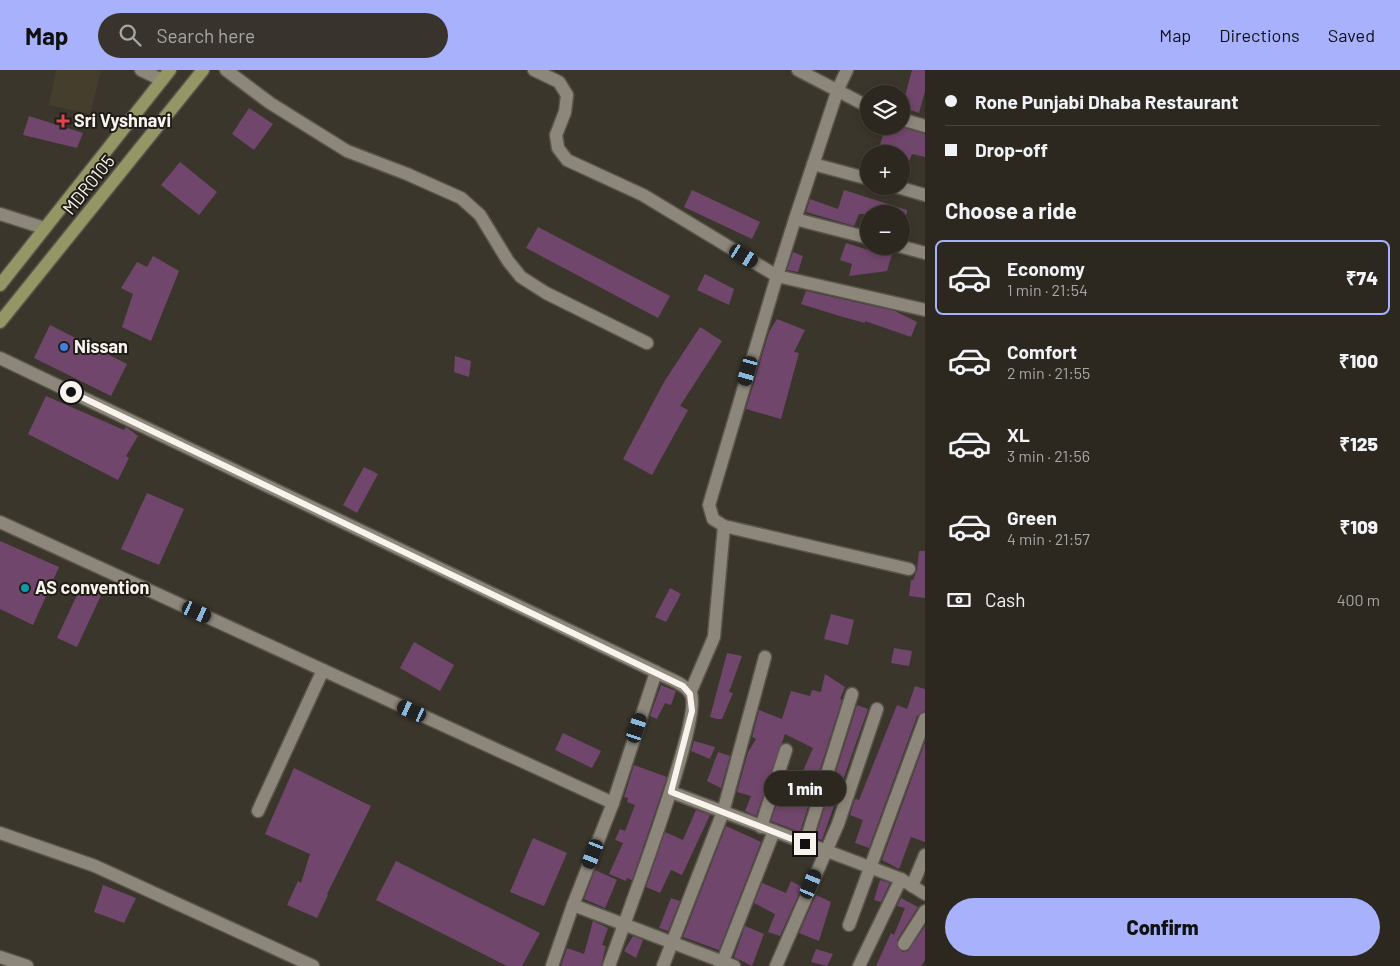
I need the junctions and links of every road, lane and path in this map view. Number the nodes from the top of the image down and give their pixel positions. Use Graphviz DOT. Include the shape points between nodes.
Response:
graph roads {
  1 [pos="141,70"];
  2 [pos="204,70"];
  3 [pos="226,70"];
  4 [pos="534,70"];
  5 [pos="798,70"];
  6 [pos="847,70"];
  7 [pos="166,75"];
  8 [pos="838,89"];
  9 [pos="860,102"];
  10 [pos="910,122"];
  11 [pos="925,126"];
  12 [pos="813,164"];
  13 [pos="860,177"];
  14 [pos="910,190"];
  15 [pos="925,194"];
  16 [pos="0,214"];
  17 [pos="795,219"];
  18 [pos="44,228"];
  19 [pos="860,236"];
  20 [pos="910,249"];
  21 [pos="925,253"];
  22 [pos="777,276"];
  23 [pos="0,285"];
  24 [pos="925,310"];
  25 [pos="0,322"];
  26 [pos="647,343"];
  27 [pos="0,358"];
  28 [pos="0,522"];
  29 [pos="724,526"];
  30 [pos="909,569"];
  31 [pos="765,657"];
  32 [pos="323,670"];
  33 [pos="656,672"];
  34 [pos="690,694"];
  35 [pos="852,694"];
  36 [pos="877,709"];
  37 [pos="925,719"];
  38 [pos="786,750"];
  39 [pos="671,792"];
  40 [pos="613,803"];
  41 [pos="258,811"];
  42 [pos="723,812"];
  43 [pos="761,827"];
  44 [pos="774,831"];
  45 [pos="0,833"];
  46 [pos="805,844"];
  47 [pos="825,851"];
  48 [pos="925,855"];
  49 [pos="871,868"];
  50 [pos="906,882"];
  51 [pos="925,894"];
  52 [pos="573,905"];
  53 [pos="925,911"];
  54 [pos="624,923"];
  55 [pos="849,925"];
  56 [pos="672,942"];
  57 [pos="904,944"];
  58 [pos="0,957"];
  59 [pos="726,964"];
  60 [pos="26,966"];
  61 [pos="313,966"];
  62 [pos="552,966"];
  63 [pos="609,966"];
  64 [pos="663,966"];
  65 [pos="776,966"];
  66 [pos="859,966"];
  1 -- 7 [label="street"];
  2 -- 25 [label="main road, MDR0105"];
  3 -- 26 [label="street" via="270,103 347,151 461,198 480,215 521,277 546,293"];
  4 -- 22 [label="street" via="558,82 567,95 565,112 556,135 558,148 567,160 643,195"];
  5 -- 8 [label="street"];
  6 -- 8 [label="street"];
  7 -- 18 [label="main road, MDR0105"];
  8 -- 9 [label="street"];
  8 -- 12 [label="street"];
  10 -- 11 [label="street"];
  12 -- 13 [label="street"];
  12 -- 17 [label="street"];
  14 -- 15 [label="street"];
  16 -- 18 [label="street"];
  17 -- 19 [label="street"];
  17 -- 22 [label="street"];
  18 -- 23 [label="main road, MDR0105"];
  20 -- 21 [label="street"];
  22 -- 24 [label="street"];
  22 -- 29 [label="street" via="709,505 713,519"];
  27 -- 33 [label="street"];
  28 -- 32 [label="street"];
  29 -- 30 [label="street"];
  29 -- 34 [label="street" via="714,637"];
  31 -- 42 [label="street"];
  32 -- 40 [label="street"];
  32 -- 41 [label="street"];
  33 -- 34 [label="street" via="683,686"];
  33 -- 40 [label="street"];
  34 -- 39 [label="street" via="692,711"];
  35 -- 46 [label="street"];
  36 -- 47 [label="street" via="838,824"];
  37 -- 49 [label="street"];
  38 -- 43 [label="street"];
  39 -- 42 [label="street"];
  39 -- 54 [label="street"];
  40 -- 52 [label="street"];
  42 -- 43 [label="street"];
  42 -- 56 [label="street"];
  43 -- 44 [label="street"];
  44 -- 46 [label="street"];
  44 -- 59 [label="street"];
  45 -- 61 [label="street" via="94,866"];
  46 -- 47 [label="street"];
  47 -- 49 [label="street"];
  47 -- 65 [label="street"];
  48 -- 50 [label="street"];
  49 -- 50 [label="street"];
  49 -- 55 [label="street"];
  50 -- 51 [label="street"];
  50 -- 66 [label="street"];
  52 -- 54 [label="street"];
  52 -- 62 [label="street"];
  53 -- 57 [label="street"];
  54 -- 56 [label="street"];
  54 -- 63 [label="street"];
  56 -- 59 [label="street"];
  56 -- 64 [label="street"];
  58 -- 60 [label="street"];
}
